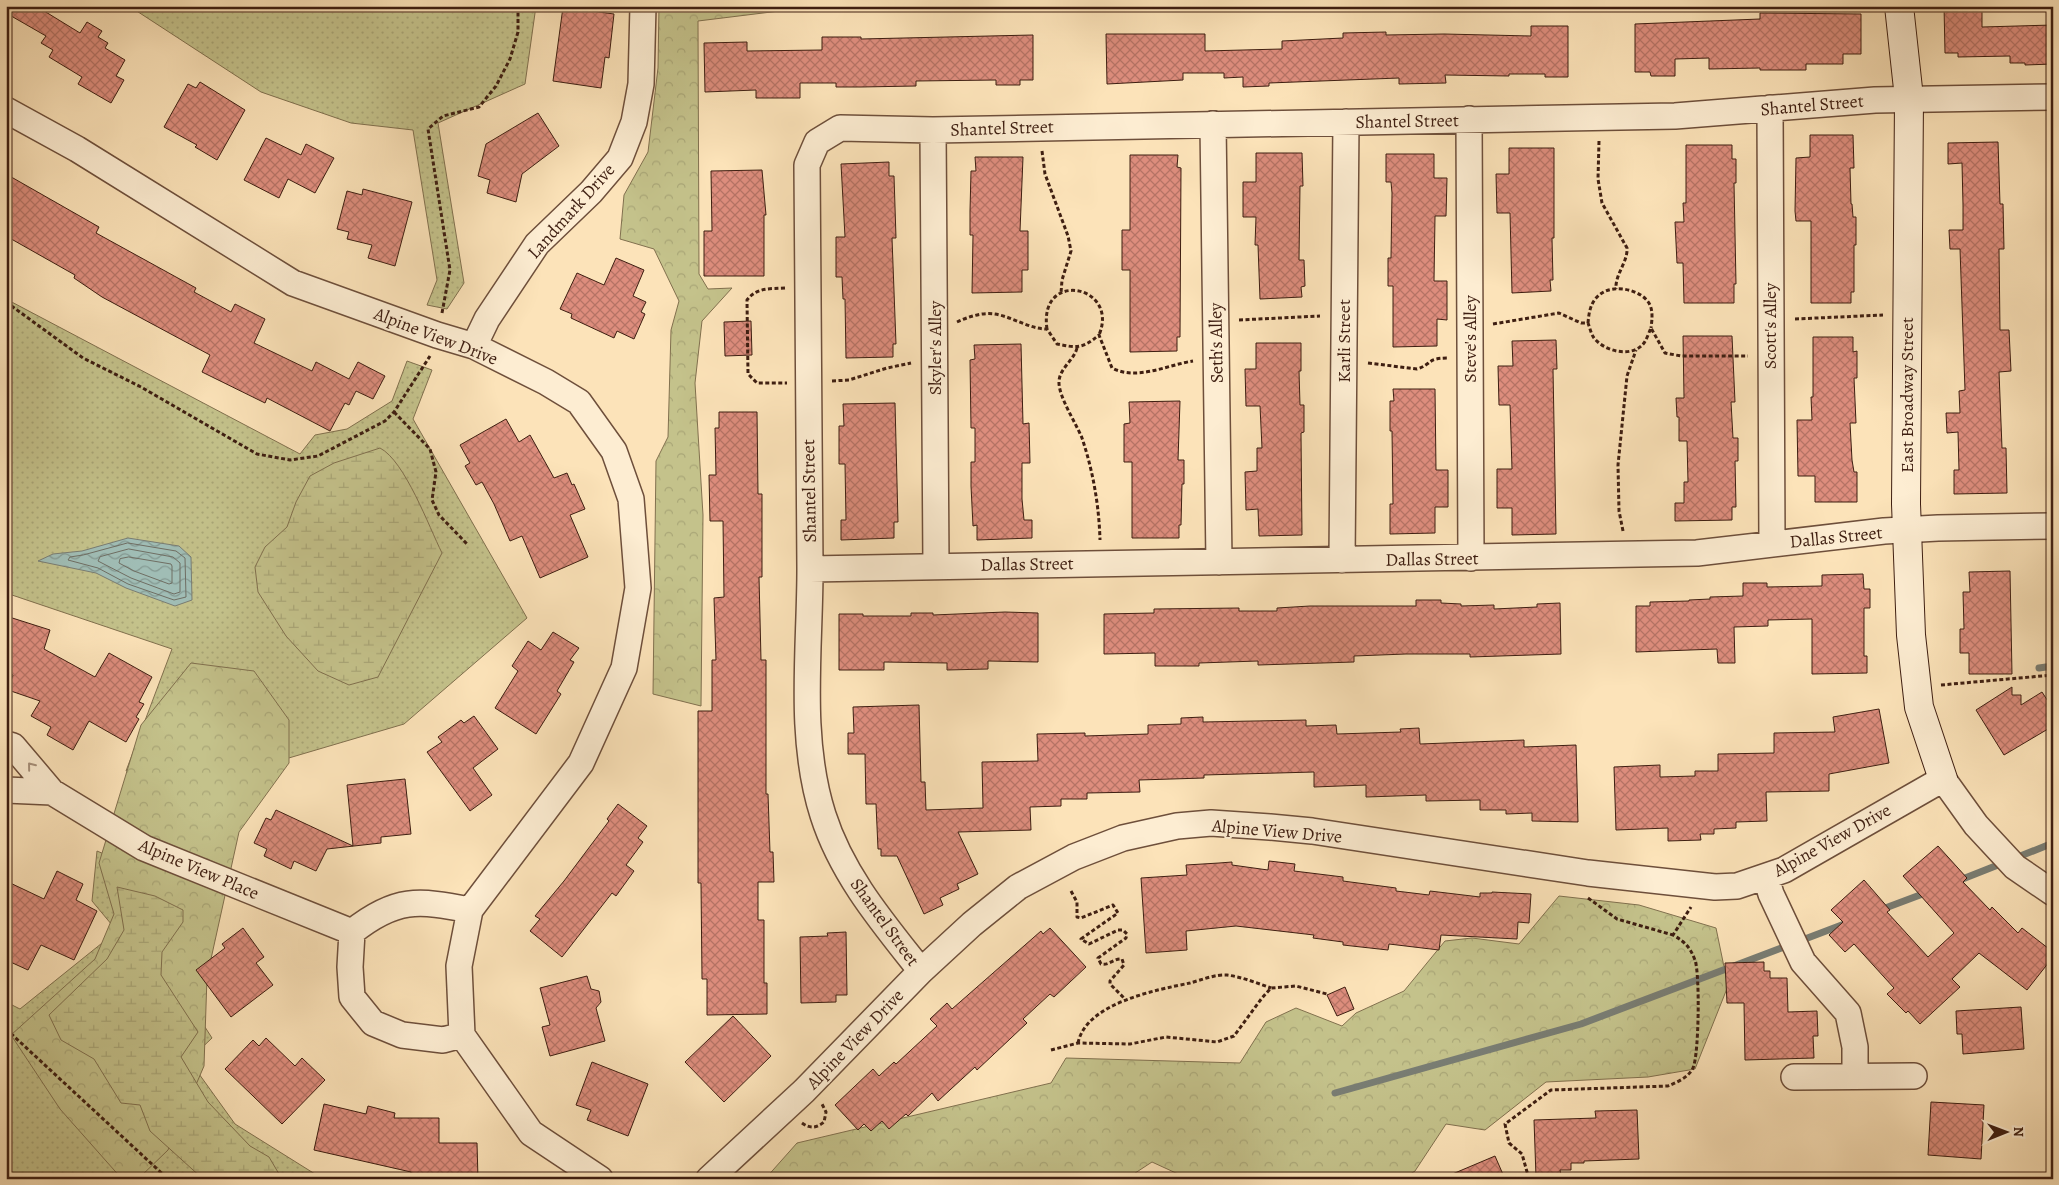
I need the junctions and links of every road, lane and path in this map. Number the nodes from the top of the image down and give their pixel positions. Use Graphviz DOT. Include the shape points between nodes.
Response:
graph roads {
  1 [pos="518,6"];
  2 [pos="643,6"];
  3 [pos="1899,6"];
  4 [pos="2053,97"];
  5 [pos="1909,98"];
  6 [pos="1770,108"];
  7 [pos="6,110"];
  8 [pos="1469,119"];
  9 [pos="1346,122"];
  10 [pos="1213,124"];
  11 [pos="933,130"];
  12 [pos="1599,133"];
  13 [pos="1042,148"];
  14 [pos="785,288"];
  15 [pos="1616,289"];
  16 [pos="1061,293"];
  17 [pos="6,302"];
  18 [pos="1888,315"];
  19 [pos="1324,316"];
  20 [pos="441,319"];
  21 [pos="1793,319"];
  22 [pos="1231,320"];
  23 [pos="954,323"];
  24 [pos="1588,323"];
  25 [pos="1490,324"];
  26 [pos="1651,328"];
  27 [pos="1047,329"];
  28 [pos="1098,336"];
  29 [pos="474,346"];
  30 [pos="1077,348"];
  31 [pos="1636,350"];
  32 [pos="430,356"];
  33 [pos="1751,356"];
  34 [pos="1453,358"];
  35 [pos="1197,361"];
  36 [pos="1368,362"];
  37 [pos="915,363"];
  38 [pos="829,381"];
  39 [pos="794,382"];
  40 [pos="394,412"];
  41 [pos="2053,526"];
  42 [pos="1906,530"];
  43 [pos="1624,534"];
  44 [pos="1772,544"];
  45 [pos="468,545"];
  46 [pos="1100,548"];
  47 [pos="1471,558"];
  48 [pos="1342,560"];
  49 [pos="1219,562"];
  50 [pos="936,566"];
  51 [pos="810,569"];
  52 [pos="2053,675"];
  53 [pos="1941,685"];
  54 [pos="6,744"];
  55 [pos="1944,779"];
  56 [pos="6,790"];
  57 [pos="52,792"];
  58 [pos="1766,877"];
  59 [pos="1071,891"];
  60 [pos="1585,893"];
  61 [pos="2053,893"];
  62 [pos="1691,907"];
  63 [pos="470,910"];
  64 [pos="352,932"];
  65 [pos="1673,935"];
  66 [pos="921,971"];
  67 [pos="1271,988"];
  68 [pos="1327,994"];
  69 [pos="1126,1000"];
  70 [pos="6,1029"];
  71 [pos="462,1035"];
  72 [pos="1078,1044"];
  73 [pos="1051,1050"];
  74 [pos="1856,1076"];
  75 [pos="1914,1076"];
  76 [pos="1794,1077"];
  77 [pos="822,1103"];
  78 [pos="802,1123"];
  79 [pos="168,1179"];
  80 [pos="600,1179"];
  81 [pos="709,1179"];
  82 [pos="1529,1179"];
  1 -- 20 [label="path" via="518,32 510,59 496,86 479,108 443,116 428,129 450,270"];
  2 -- 29 [label="street, Landmark Drive" via="642,84 634,122 620,158 592,192 537,244 487,319"];
  3 -- 5 [label="street, East Broadway Street"];
  4 -- 5 [label="street, Shantel Street"];
  5 -- 6 [label="street, Shantel Street"];
  5 -- 42 [label="street, East Broadway Street"];
  6 -- 8 [label="street, Shantel Street" via="1676,116"];
  6 -- 44 [label="street, Scott's Alley"];
  7 -- 29 [label="street, Alpine View Drive" via="77,149 293,283"];
  8 -- 9 [label="street, Shantel Street"];
  8 -- 47 [label="street, Steve's Alley"];
  9 -- 10 [label="street, Shantel Street"];
  9 -- 48 [label="street, Karli Street"];
  10 -- 11 [label="street, Shantel Street"];
  10 -- 49 [label="street, Seth's Alley"];
  11 -- 50 [label="street, Skyler's Alley"];
  11 -- 51 [label="street, Shantel Street" via="840,128 817,142 806,165"];
  12 -- 15 [label="path" via="1598,180 1602,203 1628,253 1617,278"];
  13 -- 16 [label="path" via="1045,174 1068,236 1070,251"];
  14 -- 39 [label="path" via="761,289 747,300 748,374 756,383"];
  15 -- 24 [label="path" via="1603,292 1595,299 1590,306"];
  15 -- 26 [label="path" via="1640,294 1650,304"];
  16 -- 27 [label="path" via="1053,298 1049,307"];
  16 -- 28 [label="path" via="1079,290 1093,299 1103,320"];
  17 -- 40 [label="path" via="82,358 141,387 257,454 290,460 318,456 367,432"];
  18 -- 21 [label="path"];
  19 -- 22 [label="path"];
  23 -- 27 [label="path" via="970,316 994,314 1034,328"];
  24 -- 25 [label="path" via="1559,313"];
  24 -- 31 [label="path" via="1593,337 1601,345 1613,350"];
  26 -- 31 [label="path"];
  26 -- 33 [label="path" via="1665,353"];
  27 -- 30 [label="path" via="1057,344"];
  28 -- 30 [label="path"];
  28 -- 35 [label="path" via="1112,368 1120,372 1165,369"];
  29 -- 63 [label="street, Alpine View Drive" via="579,402 614,451 631,499 638,588 624,668 581,763"];
  30 -- 46 [label="path" via="1059,380 1060,391 1082,439 1094,483"];
  31 -- 43 [label="path" via="1627,376 1618,465 1619,512"];
  32 -- 40 [label="path"];
  34 -- 36 [label="path" via="1434,358 1423,367 1410,370"];
  37 -- 38 [label="path" via="849,380"];
  40 -- 45 [label="path" via="430,449 436,472 432,500 439,515"];
  41 -- 42 [label="street, Dallas Street"];
  42 -- 44 [label="street, Dallas Street"];
  42 -- 55 [label="street, East Broadway Street" via="1911,635 1919,707"];
  44 -- 47 [label="street, Dallas Street" via="1697,553"];
  47 -- 48 [label="street, Dallas Street"];
  48 -- 49 [label="street, Dallas Street"];
  49 -- 50 [label="street, Dallas Street"];
  50 -- 51 [label="street, Dallas Street"];
  51 -- 66 [label="street, Shantel Street" via="809,734 816,790 827,826 855,886"];
  52 -- 53 [label="path"];
  57 -- 54 [label="street, Alpine View Place, one-way" via="13,746"];
  55 -- 58 [label="street, Alpine View Drive" via="1784,870"];
  55 -- 61 [label="street" via="1976,824 2016,867"];
  56 -- 57 [label="street, Alpine View Place"];
  57 -- 64 [label="street, Alpine View Place" via="144,848"];
  58 -- 66 [label="street, Alpine View Drive" via="1737,886 1715,887 1588,873 1303,830 1211,824 1177,826 1123,838 1074,857 1018,887"];
  58 -- 74 [label="street" via="1803,962 1848,1013 1855,1046"];
  59 -- 69 [label="path" via="1077,902 1077,917 1113,905 1116,909 1118,913 1081,939 1089,944 1118,930 1127,934 1098,958 1101,964 1106,965 1122,959 1124,965 1110,984"];
  60 -- 65 [label="path" via="1618,919"];
  62 -- 65 [label="path"];
  63 -- 64 [label="street" via="429,902 396,906"];
  63 -- 71 [label="street, Alpine View Drive" via="459,966"];
  64 -- 71 [label="street" via="352,997 373,1024 402,1035 443,1040"];
  65 -- 82 [label="path" via="1686,943 1696,962 1699,1033 1693,1068 1685,1077 1668,1086 1551,1090 1505,1124 1509,1143 1522,1154"];
  66 -- 81 [label="street, Alpine View Drive" via="804,1091"];
  67 -- 68 [label="path" via="1296,986"];
  67 -- 69 [label="path" via="1225,975"];
  67 -- 72 [label="path" via="1234,1036 1216,1042 1166,1037 1130,1044"];
  69 -- 72 [label="path" via="1090,1021 1080,1034"];
  70 -- 79 [label="path"];
  71 -- 80 [label="street" via="531,1133"];
  72 -- 73 [label="path"];
  74 -- 75 [label="street"];
  74 -- 76 [label="street"];
  77 -- 78 [label="path" via="826,1112 824,1122 816,1127"];
}
